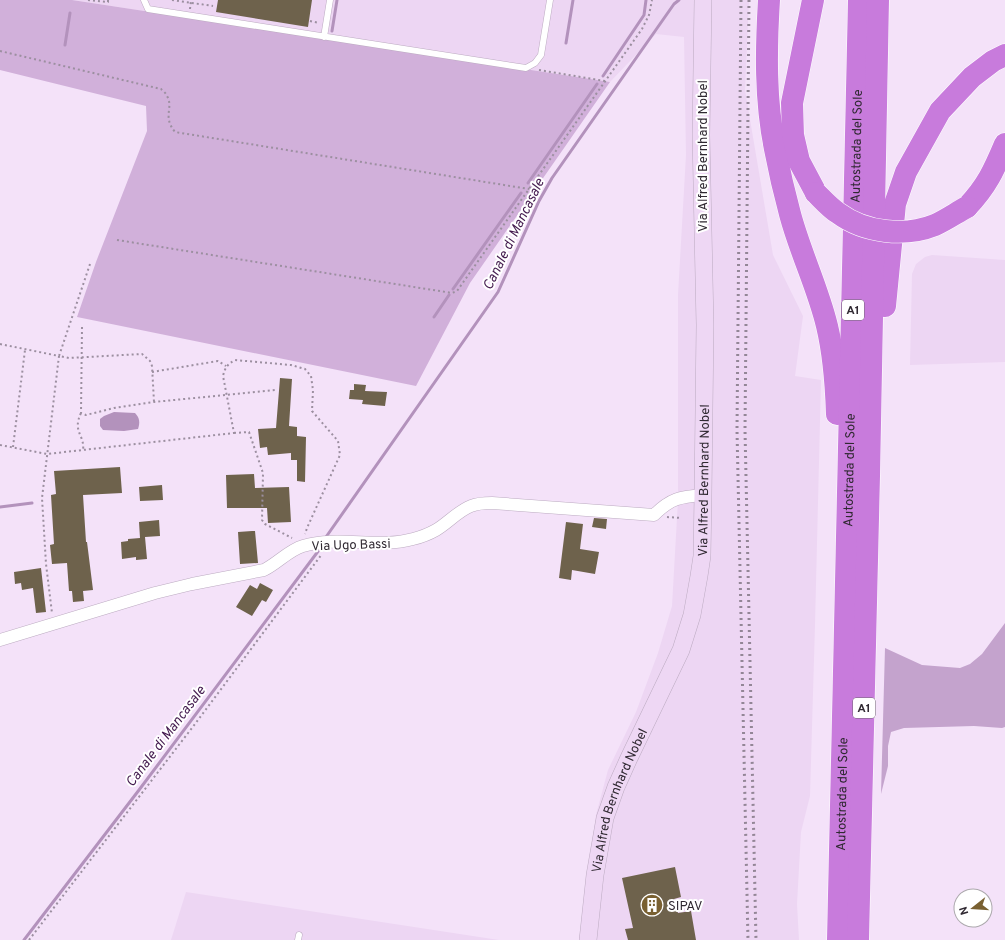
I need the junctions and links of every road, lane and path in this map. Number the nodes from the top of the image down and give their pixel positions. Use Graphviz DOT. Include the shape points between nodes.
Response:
graph roads {
  1 [pos="88,0"];
  2 [pos="108,0"];
  3 [pos="144,0"];
  4 [pos="172,0"];
  5 [pos="330,0"];
  6 [pos="550,0"];
  7 [pos="652,0"];
  8 [pos="703,0"];
  9 [pos="769,0"];
  10 [pos="813,0"];
  11 [pos="859,0"];
  12 [pos="878,0"];
  13 [pos="213,6"];
  14 [pos="324,37"];
  15 [pos="0,51"];
  16 [pos="1005,55"];
  17 [pos="526,68"];
  18 [pos="605,81"];
  19 [pos="1005,144"];
  20 [pos="529,189"];
  21 [pos="117,240"];
  22 [pos="90,264"];
  23 [pos="82,326"];
  24 [pos="0,344"];
  25 [pos="25,350"];
  26 [pos="59,356"];
  27 [pos="81,356"];
  28 [pos="226,366"];
  29 [pos="152,372"];
  30 [pos="275,390"];
  31 [pos="227,395"];
  32 [pos="154,402"];
  33 [pos="81,413"];
  34 [pos="234,433"];
  35 [pos="0,445"];
  36 [pos="13,447"];
  37 [pos="83,450"];
  38 [pos="47,454"];
  39 [pos="869,476"];
  40 [pos="703,495"];
  41 [pos="330,542"];
  42 [pos="306,545"];
  43 [pos="846,620"];
  44 [pos="53,624"];
  45 [pos="0,640"];
  46 [pos="29,940"];
  47 [pos="588,940"];
  48 [pos="838,940"];
  49 [pos="858,940"];
  1 -- 2 [label="path"];
  3 -- 14 [label="lane" via="148,10"];
  4 -- 13 [label="path"];
  5 -- 14 [label="lane"];
  6 -- 17 [label="lane" via="541,55 535,63"];
  7 -- 18 [label="path" via="649,15 642,29"];
  8 -- 40 [label="street, Via Alfred Bernhard Nobel" via="700,135 705,325"];
  9 -- 43 [label="highway" via="767,70 774,148 791,216 828,327 836,389 836,484"];
  10 -- 19 [label="highway, bridge" via="792,103 793,136 799,161 816,193 839,214 864,226 897,232 934,225 967,207 987,184"];
  11 -- 43 [label="highway, Autostrada del Sole / A1"];
  12 -- 39 [label="highway, Autostrada del Sole / A1"];
  14 -- 17 [label="lane"];
  15 -- 20 [label="path" via="161,89 168,96 168,118 170,126 176,132"];
  16 -- 39 [label="highway" via="972,77 940,111 906,172 900,188 895,204"];
  17 -- 18 [label="path"];
  18 -- 20 [label="path"];
  20 -- 21 [label="path" via="457,291 452,293"];
  22 -- 26 [label="path"];
  23 -- 27 [label="path"];
  24 -- 25 [label="path"];
  25 -- 26 [label="path"];
  25 -- 36 [label="path"];
  26 -- 27 [label="path"];
  26 -- 38 [label="path"];
  27 -- 29 [label="path" via="142,354 150,361"];
  27 -- 33 [label="path"];
  28 -- 29 [label="path" via="218,362"];
  28 -- 31 [label="path" via="223,376"];
  28 -- 42 [label="path" via="236,360 291,365 305,369 311,376 314,390 312,411 338,441 340,455 307,528 304,540"];
  29 -- 32 [label="path"];
  30 -- 31 [label="path"];
  31 -- 32 [label="path"];
  31 -- 34 [label="path"];
  32 -- 33 [label="path" via="86,415"];
  33 -- 37 [label="path" via="77,428"];
  34 -- 37 [label="path"];
  34 -- 42 [label="path" via="249,432 252,439 262,473 262,520"];
  35 -- 36 [label="path"];
  36 -- 38 [label="path"];
  37 -- 38 [label="path"];
  38 -- 44 [label="path" via="42,498"];
  39 -- 49 [label="highway, Autostrada del Sole / A1"];
  40 -- 41 [label="street, Via Ugo Bassi" via="675,500 663,505 654,515 480,503 460,512 435,530 412,539 383,543"];
  40 -- 47 [label="street, Via Alfred Bernhard Nobel" via="702,556 692,615 679,655 629,758 605,818 595,875"];
  41 -- 42 [label="street, Via Ugo Bassi"];
  41 -- 46 [label="path"];
  42 -- 44 [label="street, Via Ugo Bassi" via="296,548 264,570 155,593"];
  43 -- 48 [label="highway, Autostrada del Sole / A1"];
  44 -- 45 [label="street, Via Ugo Bassi"];
}
